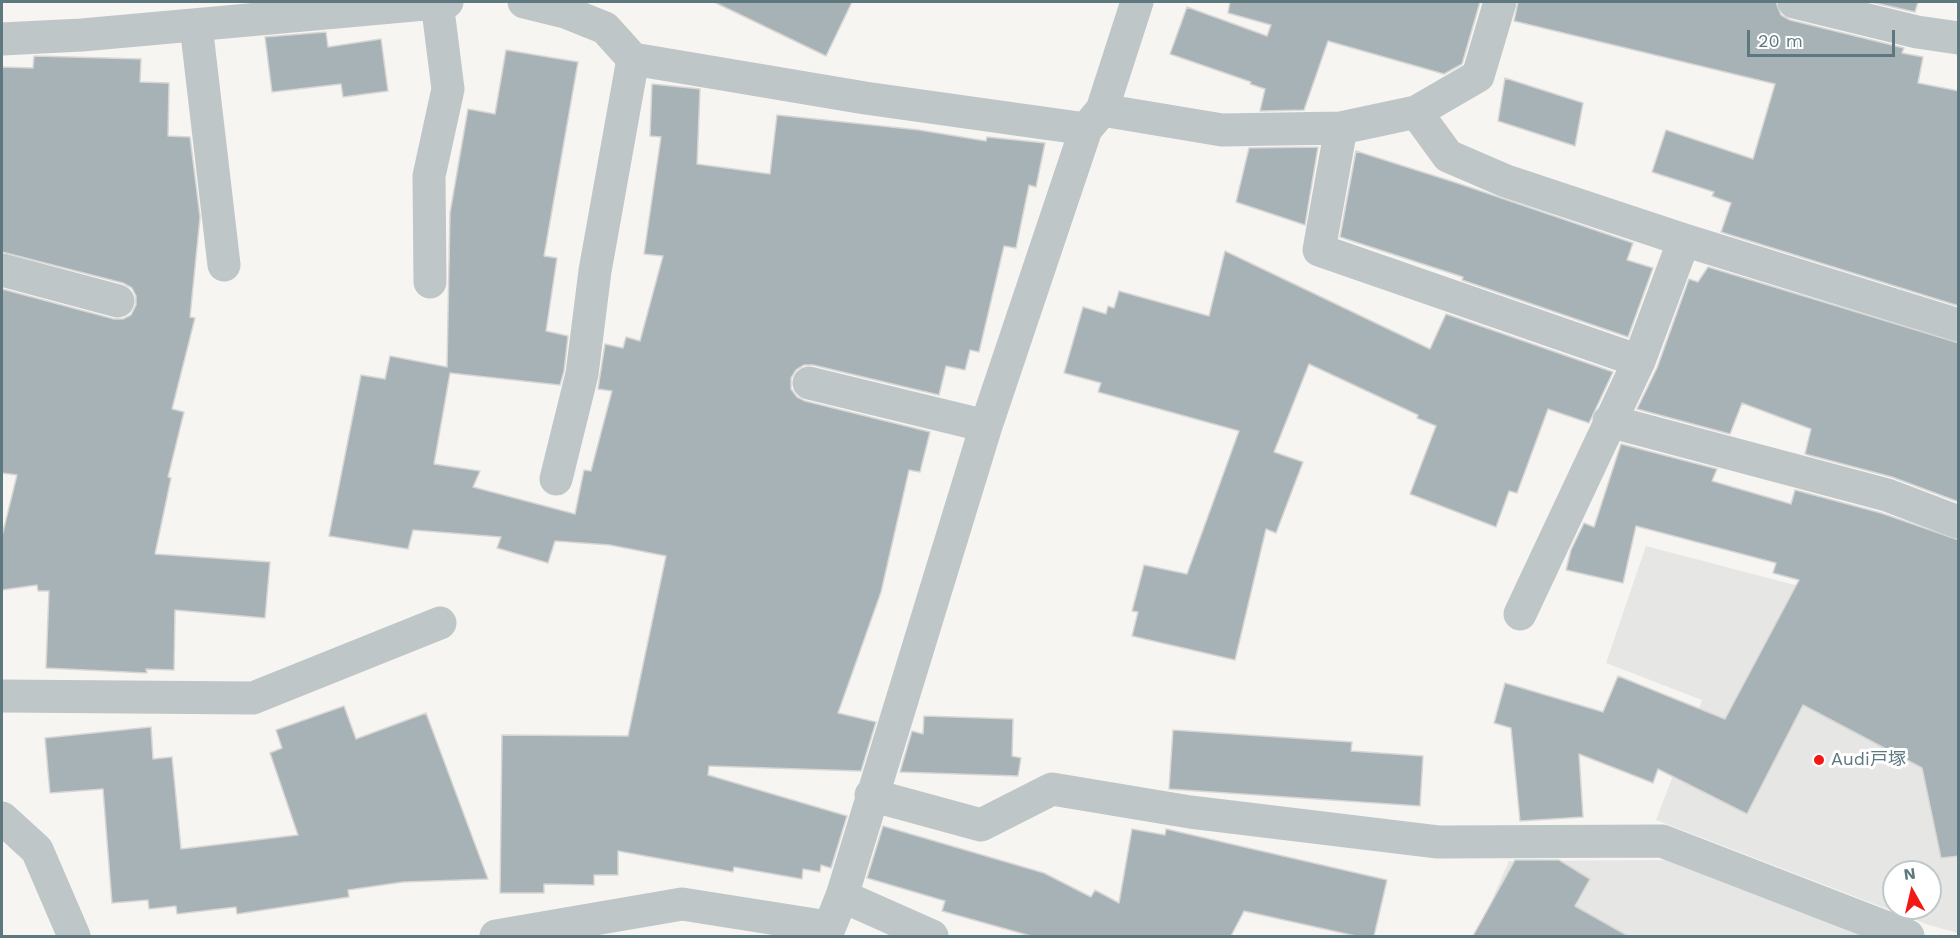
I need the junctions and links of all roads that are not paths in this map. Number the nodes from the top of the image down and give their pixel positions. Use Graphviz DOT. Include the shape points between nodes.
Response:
graph roads {
  1 [pos="437,2"];
  2 [pos="447,2"];
  3 [pos="524,2"];
  4 [pos="1137,2"];
  5 [pos="1500,2"];
  6 [pos="1794,2"];
  7 [pos="196,25"];
  8 [pos="2,39"];
  9 [pos="1959,39"];
  10 [pos="633,58"];
  11 [pos="1416,112"];
  12 [pos="1094,119"];
  13 [pos="1341,128"];
  14 [pos="1684,240"];
  15 [pos="224,265"];
  16 [pos="2,270"];
  17 [pos="430,282"];
  18 [pos="118,301"];
  19 [pos="1959,325"];
  20 [pos="1639,362"];
  21 [pos="808,383"];
  22 [pos="1609,421"];
  23 [pos="986,426"];
  24 [pos="556,479"];
  25 [pos="1959,522"];
  26 [pos="1520,614"];
  27 [pos="440,623"];
  28 [pos="2,696"];
  29 [pos="871,795"];
  30 [pos="2,818"];
  31 [pos="842,896"];
  32 [pos="827,932"];
  33 [pos="74,936"];
  34 [pos="495,936"];
  35 [pos="932,936"];
  36 [pos="1908,936"];
  1 -- 2 [label="street"];
  1 -- 7 [label="street"];
  1 -- 17 [label="street" via="448,89 429,176"];
  3 -- 10 [label="street" via="566,12 605,28"];
  4 -- 12 [label="street"];
  5 -- 11 [label="street" via="1478,76"];
  6 -- 9 [label="street"];
  7 -- 8 [label="street"];
  7 -- 15 [label="street"];
  10 -- 12 [label="street" via="865,98"];
  10 -- 24 [label="street" via="595,271 582,374"];
  11 -- 13 [label="street"];
  11 -- 14 [label="street" via="1448,156 1506,181"];
  12 -- 13 [label="street" via="1222,130"];
  12 -- 23 [label="street"];
  13 -- 20 [label="street" via="1318,250"];
  14 -- 19 [label="street"];
  14 -- 20 [label="street"];
  16 -- 18 [label="street"];
  20 -- 22 [label="street"];
  21 -- 23 [label="street"];
  22 -- 25 [label="street" via="1887,495"];
  22 -- 26 [label="street"];
  23 -- 29 [label="street"];
  27 -- 28 [label="street" via="253,698"];
  29 -- 31 [label="street"];
  29 -- 36 [label="street" via="981,825 1052,789 1190,812 1438,842 1662,840"];
  30 -- 33 [label="street" via="37,850"];
  31 -- 32 [label="street"];
  31 -- 35 [label="street"];
  32 -- 34 [label="street" via="682,904"];
}
